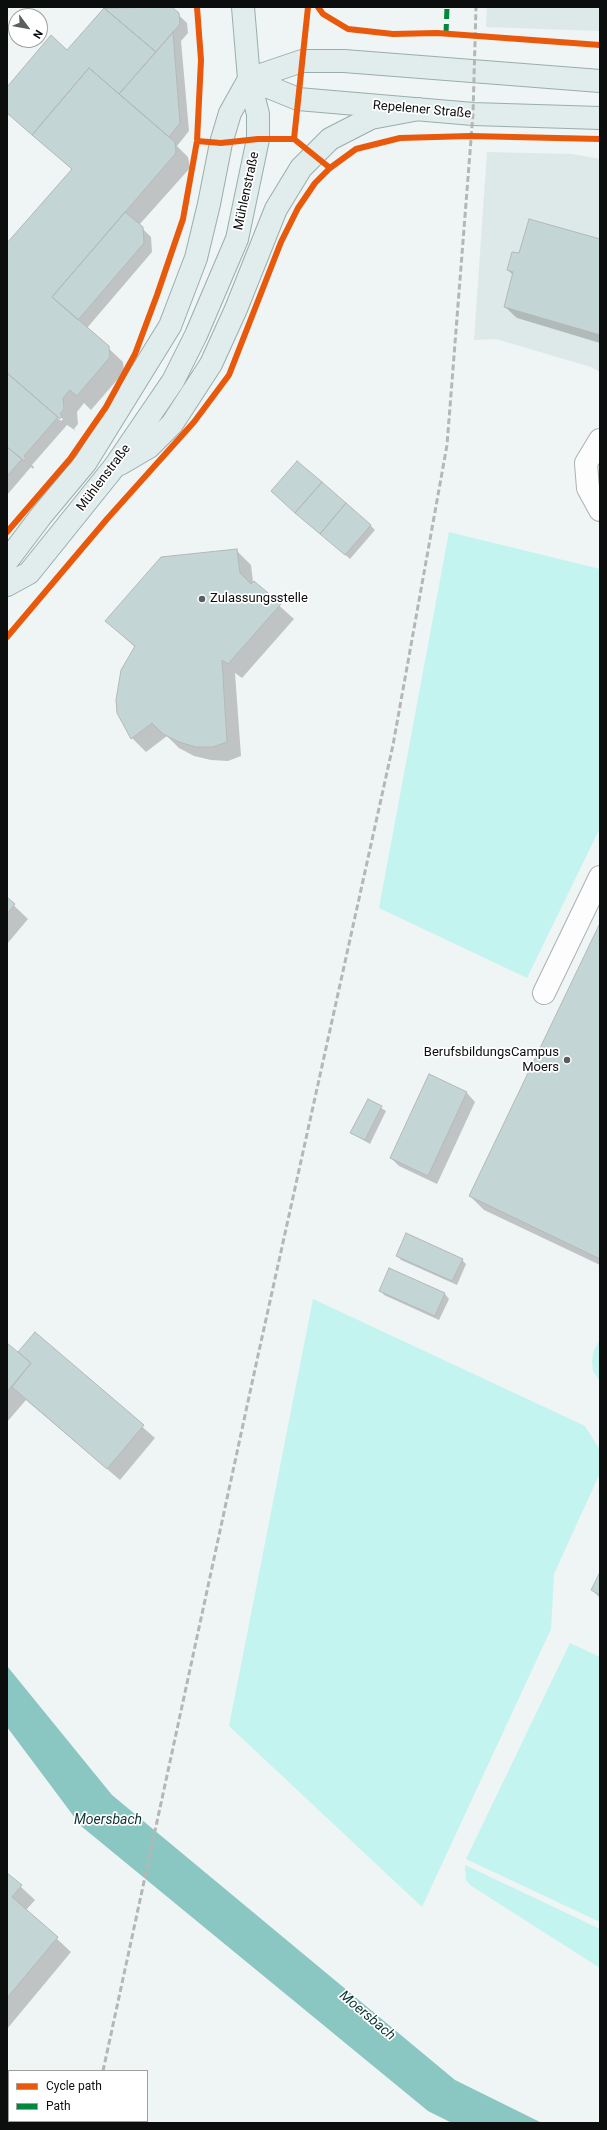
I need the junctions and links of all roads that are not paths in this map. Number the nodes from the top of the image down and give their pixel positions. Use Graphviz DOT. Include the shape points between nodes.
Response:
graph roads {
  1 [pos="243,7"];
  2 [pos="249,79"];
  3 [pos="600,81"];
  4 [pos="419,110"];
  5 [pos="600,118"];
  6 [pos="600,440"];
  7 [pos="115,466"];
  8 [pos="600,510"];
  9 [pos="7,561"];
  10 [pos="7,585"];
  11 [pos="600,877"];
  12 [pos="544,993"];
  1 -- 2 [label="main road"];
  2 -- 3 [label="main road" via="302,61 352,62"];
  2 -- 4 [label="main road, Repelener Straße" via="298,100"];
  2 -- 7 [label="main road, Mühlenstraße" via="258,114 258,139 237,239 196,335 173,381"];
  2 -- 9 [label="main road, Mühlenstraße" via="230,113 221,142 196,258 170,326 86,462"];
  4 -- 5 [label="main road, Repelener Straße"];
  4 -- 7 [label="main road" via="371,118 330,139 301,168 276,209 211,364 172,424 149,447"];
  6 -- 8 [label="street" via="586,463 588,488"];
  7 -- 10 [label="main road, Mühlenstraße" via="29,573"];
  11 -- 12 [label="street"];
}
